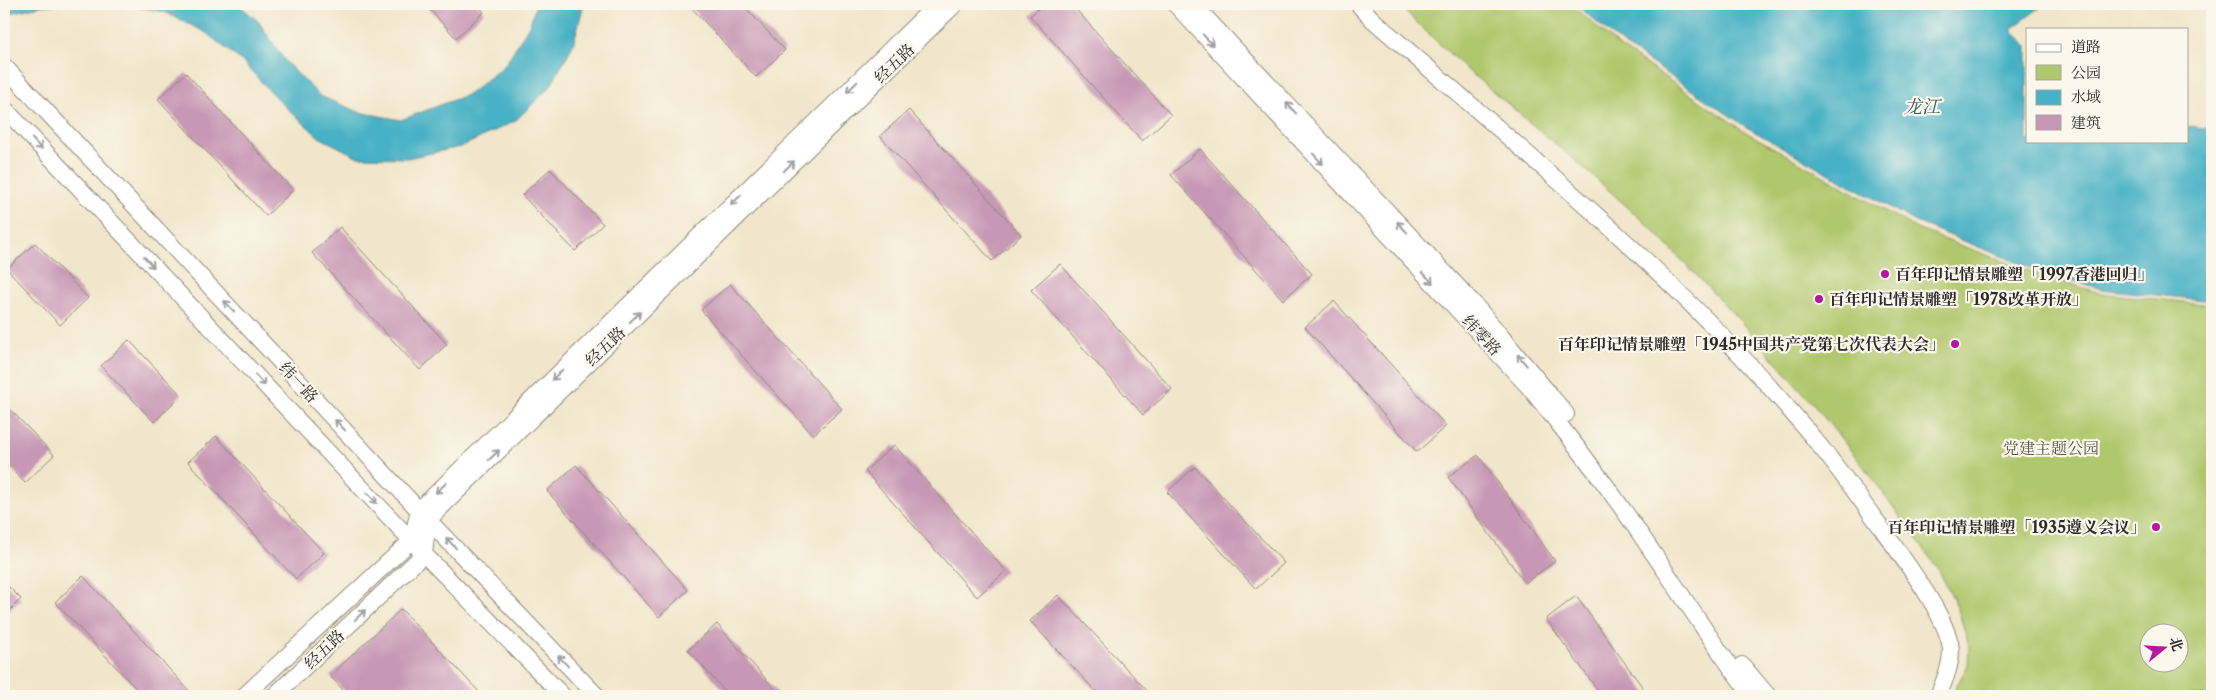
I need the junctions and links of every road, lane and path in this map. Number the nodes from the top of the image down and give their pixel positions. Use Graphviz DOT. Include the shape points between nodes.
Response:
graph roads {
  1 [pos="937,4"];
  2 [pos="954,4"];
  3 [pos="1174,4"];
  4 [pos="1193,4"];
  5 [pos="1358,4"];
  6 [pos="4,66"];
  7 [pos="4,108"];
  8 [pos="423,515"];
  9 [pos="412,540"];
  10 [pos="424,554"];
  11 [pos="244,696"];
  12 [pos="274,696"];
  13 [pos="563,696"];
  14 [pos="597,696"];
  15 [pos="1752,696"];
  16 [pos="1768,696"];
  17 [pos="1938,696"];
  1 -- 8 [label="street, one-way"];
  8 -- 2 [label="street, 经五路, one-way"];
  3 -- 15 [label="street, 纬零路, one-way" via="1528,386 1578,446"];
  16 -- 4 [label="street, 纬零路, one-way" via="1737,660 1591,448 1538,379 1474,304"];
  5 -- 17 [label="street" via="1632,248 1733,348 1829,457 1942,620 1951,646 1948,673"];
  8 -- 6 [label="street, 纬一路, one-way"];
  7 -- 9 [label="street, 纬一路, one-way"];
  8 -- 9 [label="street"];
  8 -- 10 [label="street"];
  14 -- 8 [label="street, 纬一路, one-way"];
  9 -- 10 [label="street, 纬一路"];
  9 -- 11 [label="street"];
  12 -- 10 [label="street, 经五路, one-way"];
  10 -- 13 [label="street, 纬一路"];
}
